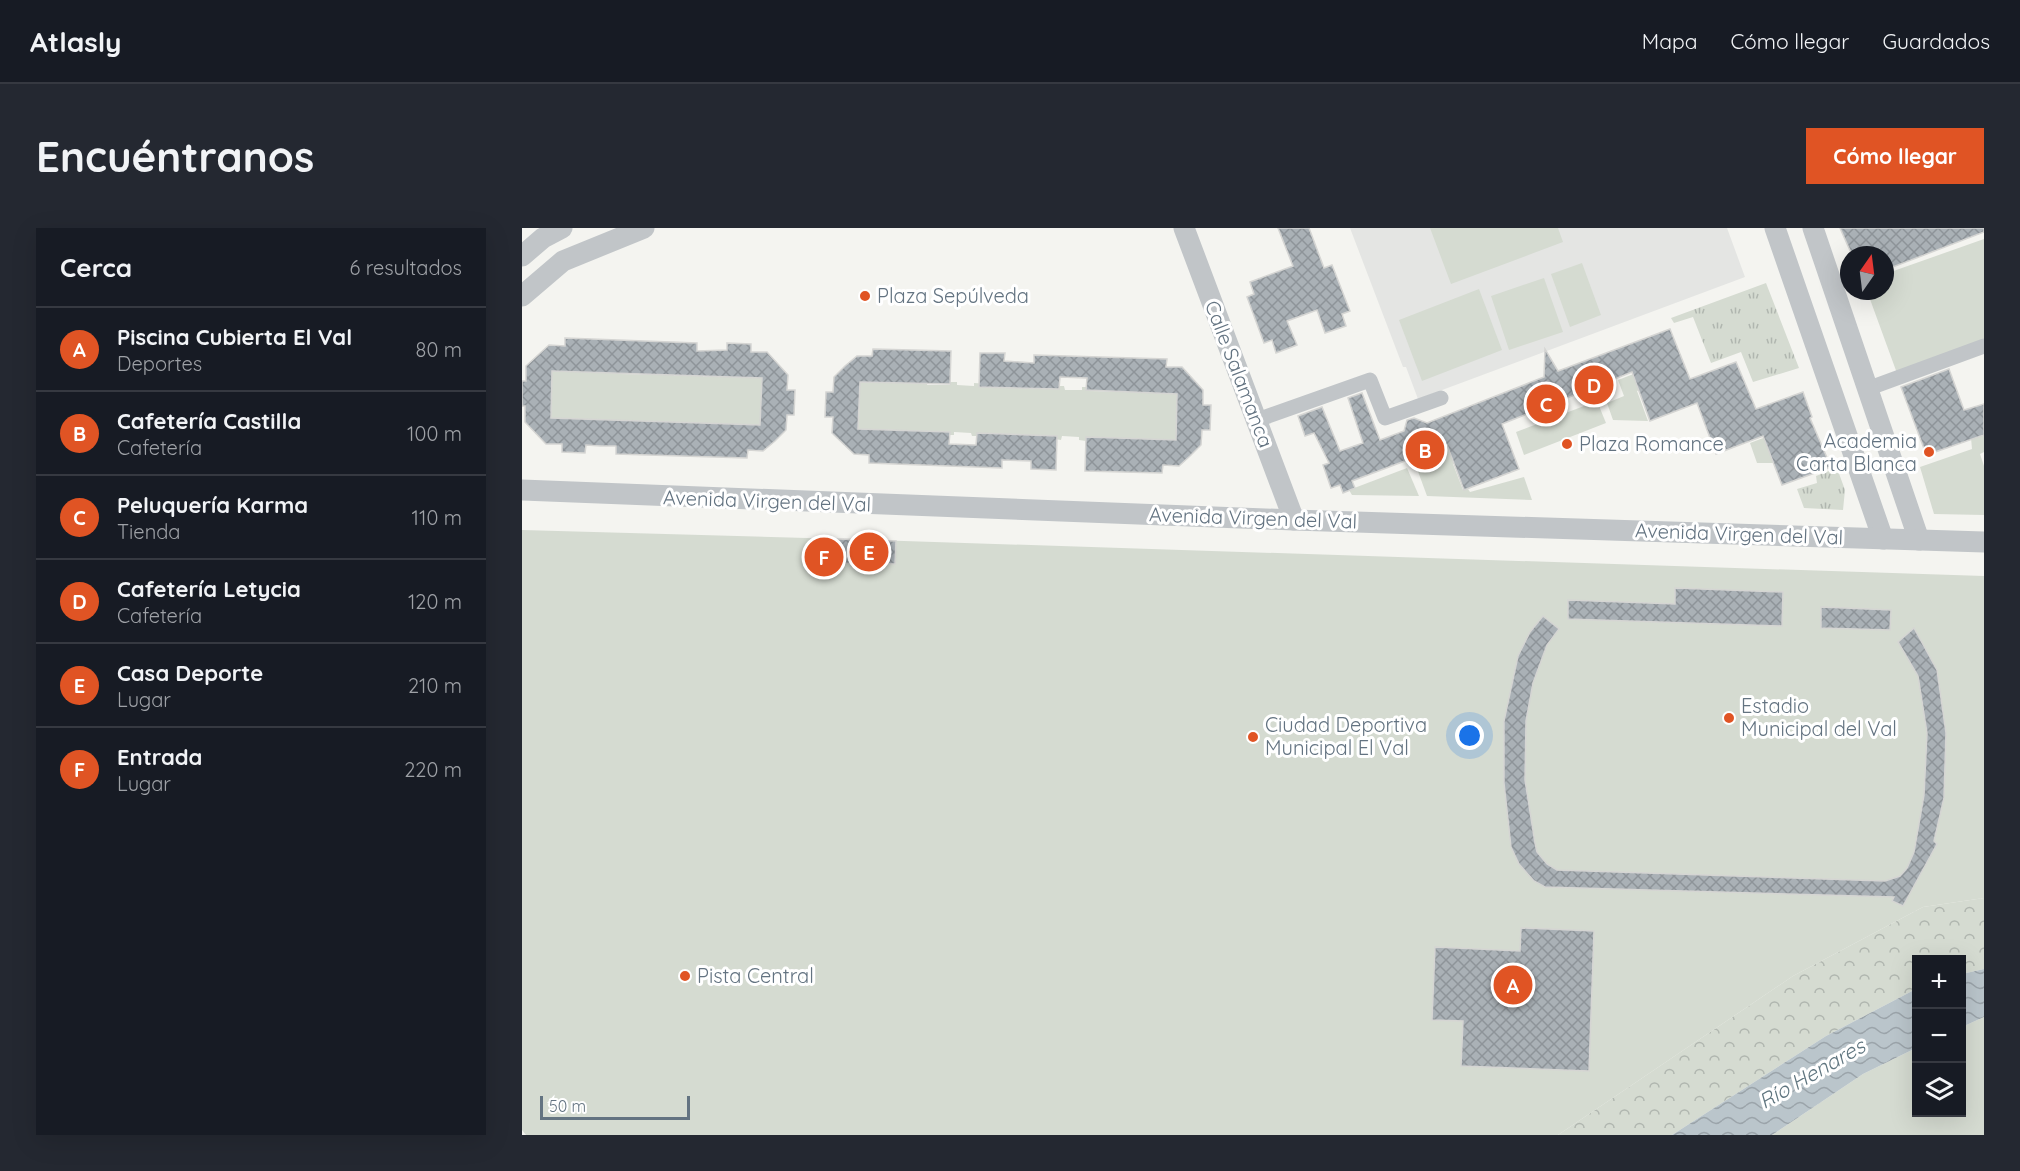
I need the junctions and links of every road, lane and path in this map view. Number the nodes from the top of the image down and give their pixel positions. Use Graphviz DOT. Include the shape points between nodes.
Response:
graph roads {
  1 [pos="562,228"];
  2 [pos="644,228"];
  3 [pos="1184,228"];
  4 [pos="1775,228"];
  5 [pos="1814,232"];
  6 [pos="1782,250"];
  7 [pos="522,256"];
  8 [pos="522,296"];
  9 [pos="1984,346"];
  10 [pos="1867,389"];
  11 [pos="1440,398"];
  12 [pos="1257,420"];
  13 [pos="522,490"];
  14 [pos="1294,520"];
  15 [pos="1882,539"];
  16 [pos="1919,540"];
  17 [pos="1984,542"];
  1 -- 7 [label="street"];
  2 -- 8 [label="street" via="563,261"];
  3 -- 12 [label="street, Calle Salamanca"];
  4 -- 6 [label="street"];
  5 -- 6 [label="street"];
  5 -- 10 [label="street"];
  6 -- 15 [label="street"];
  9 -- 10 [label="street"];
  10 -- 16 [label="street"];
  11 -- 12 [label="street" via="1385,418 1370,380"];
  12 -- 14 [label="street, Calle Salamanca"];
  13 -- 14 [label="street, Avenida Virgen del Val"];
  14 -- 15 [label="street, Avenida Virgen del Val"];
  15 -- 16 [label="street, Avenida Virgen del Val"];
  16 -- 17 [label="street, Avenida Virgen del Val"];
}
